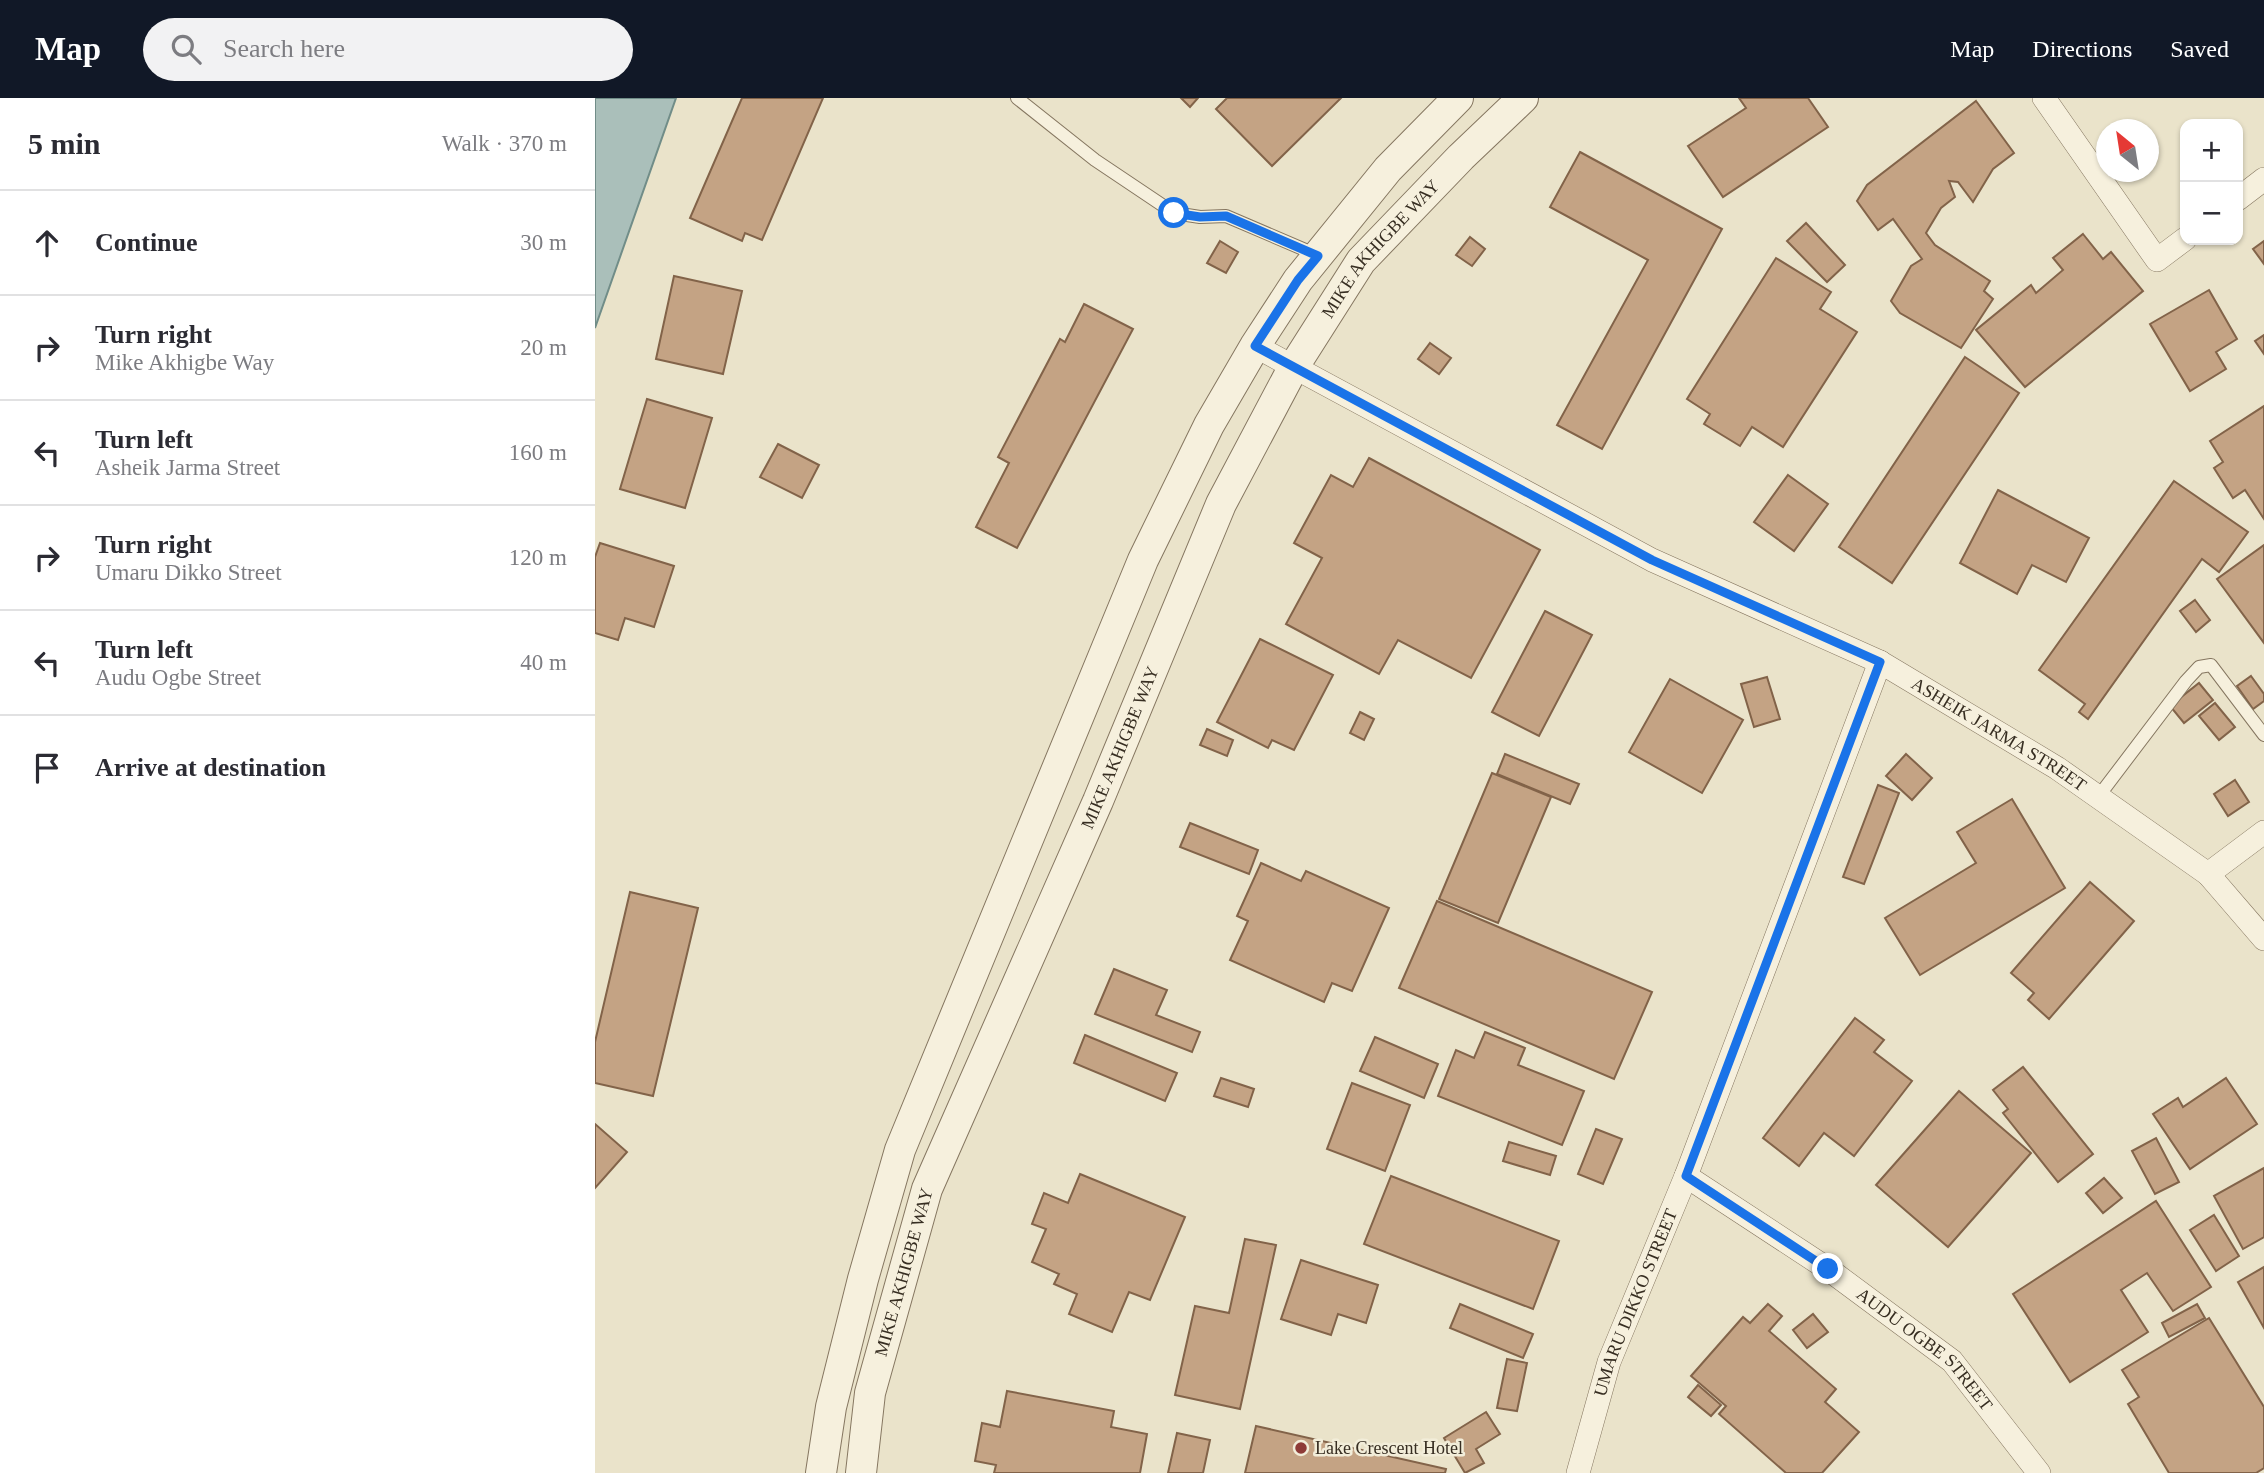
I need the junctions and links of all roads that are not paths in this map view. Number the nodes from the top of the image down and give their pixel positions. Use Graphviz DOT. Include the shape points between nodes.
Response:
graph roads {
  1 [pos="1017,98"];
  2 [pos="1458,98"];
  3 [pos="1523,98"];
  4 [pos="2044,98"];
  5 [pos="2264,179"];
  6 [pos="2243,195"];
  7 [pos="2180,243"];
  8 [pos="1318,256"];
  9 [pos="1255,346"];
  10 [pos="1293,368"];
  11 [pos="1880,662"];
  12 [pos="2264,735"];
  13 [pos="2098,797"];
  14 [pos="2264,832"];
  15 [pos="2208,874"];
  16 [pos="2264,939"];
  17 [pos="1686,1176"];
  18 [pos="821,1473"];
  19 [pos="861,1473"];
  20 [pos="1578,1473"];
  21 [pos="2039,1473"];
  1 -- 8 [label="lane" via="1095,160 1174,213 1226,216"];
  2 -- 8 [label="street, MIKE AKHIGBE WAY" via="1388,169"];
  3 -- 10 [label="street, MIKE AKHIGBE WAY" via="1361,261"];
  4 -- 7 [label="street" via="2157,260"];
  5 -- 6 [label="street"];
  8 -- 9 [label="street, MIKE AKHIGBE WAY"];
  9 -- 10 [label="street, ASHEIK JARMA STREET"];
  9 -- 18 [label="street, MIKE AKHIGBE WAY" via="1209,425 1143,560 900,1150 831,1407"];
  10 -- 11 [label="street, ASHEIK JARMA STREET" via="1652,560"];
  10 -- 19 [label="street, MIKE AKHIGBE WAY" via="1221,504 1098,801 927,1189 870,1393"];
  11 -- 13 [label="street, ASHEIK JARMA STREET"];
  11 -- 17 [label="street, UMARU DIKKO STREET"];
  12 -- 13 [label="lane" via="2211,665 2199,667"];
  13 -- 15 [label="street, ASHEIK JARMA STREET"];
  14 -- 15 [label="street"];
  15 -- 16 [label="street, ASHEIK JARMA STREET"];
  17 -- 20 [label="street, UMARU DIKKO STREET" via="1609,1362"];
  17 -- 21 [label="street, AUDU OGBE STREET" via="1828,1269 1952,1361"];
}
